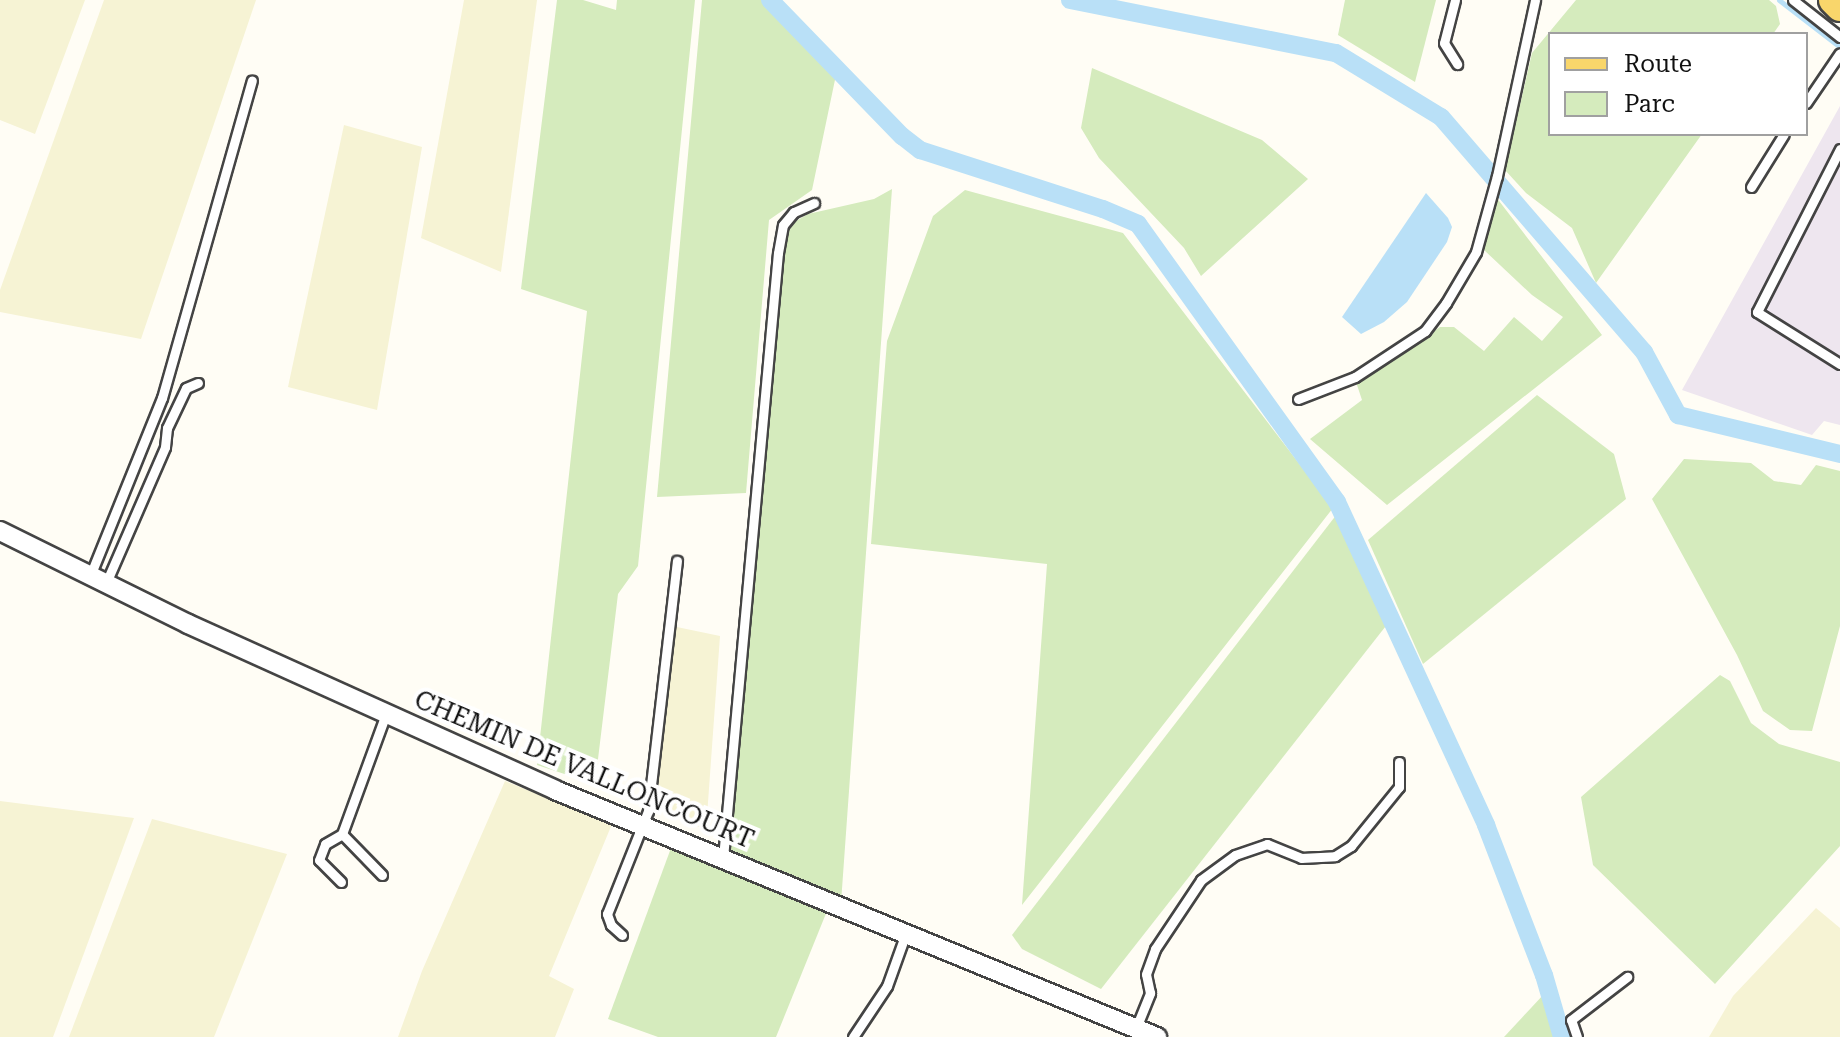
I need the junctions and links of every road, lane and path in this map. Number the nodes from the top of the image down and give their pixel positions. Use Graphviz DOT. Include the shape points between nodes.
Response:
graph roads {
  1 [pos="1455,0"];
  2 [pos="1535,0"];
  3 [pos="1793,0"];
  4 [pos="1833,0"];
  5 [pos="1840,7"];
  6 [pos="1840,37"];
  7 [pos="1840,53"];
  8 [pos="1457,64"];
  9 [pos="252,80"];
  10 [pos="1808,100"];
  11 [pos="1783,136"];
  12 [pos="1840,149"];
  13 [pos="1751,187"];
  14 [pos="814,203"];
  15 [pos="1840,364"];
  16 [pos="198,383"];
  17 [pos="1298,399"];
  18 [pos="0,531"];
  19 [pos="677,561"];
  20 [pos="98,580"];
  21 [pos="386,714"];
  22 [pos="1399,762"];
  23 [pos="642,826"];
  24 [pos="342,834"];
  25 [pos="723,858"];
  26 [pos="382,875"];
  27 [pos="341,882"];
  28 [pos="906,933"];
  29 [pos="622,935"];
  30 [pos="1627,977"];
  31 [pos="1136,1028"];
  32 [pos="853,1037"];
  33 [pos="1157,1037"];
  34 [pos="1577,1037"];
  1 -- 8 [label="lane" via="1444,43"];
  2 -- 17 [label="lane" via="1476,252 1446,303 1425,331 1367,369"];
  3 -- 6 [label="lane"];
  4 -- 5 [label="main road"];
  7 -- 10 [label="lane"];
  9 -- 20 [label="lane" via="162,398"];
  11 -- 13 [label="lane"];
  12 -- 15 [label="lane" via="1757,312"];
  14 -- 25 [label="lane" via="794,212 783,225 778,253"];
  16 -- 20 [label="lane" via="186,388 167,428 165,447"];
  18 -- 20 [label="street, CHEMIN DE VALLONCOURT"];
  19 -- 23 [label="lane"];
  20 -- 21 [label="street, CHEMIN DE VALLONCOURT"];
  21 -- 23 [label="street, CHEMIN DE VALLONCOURT"];
  21 -- 24 [label="lane"];
  22 -- 31 [label="lane" via="1399,787 1351,846 1335,856 1301,858 1267,844 1235,855 1201,880 1155,949 1146,974 1150,993"];
  23 -- 25 [label="street, CHEMIN DE VALLONCOURT"];
  23 -- 29 [label="lane" via="607,914"];
  24 -- 26 [label="lane"];
  24 -- 27 [label="lane" via="325,844 319,860"];
  25 -- 28 [label="street, CHEMIN DE VALLONCOURT"];
  28 -- 31 [label="street, CHEMIN DE VALLONCOURT"];
  28 -- 32 [label="lane" via="887,986"];
  30 -- 34 [label="lane" via="1571,1020"];
  31 -- 33 [label="street, CHEMIN DE VALLONCOURT"];
}
